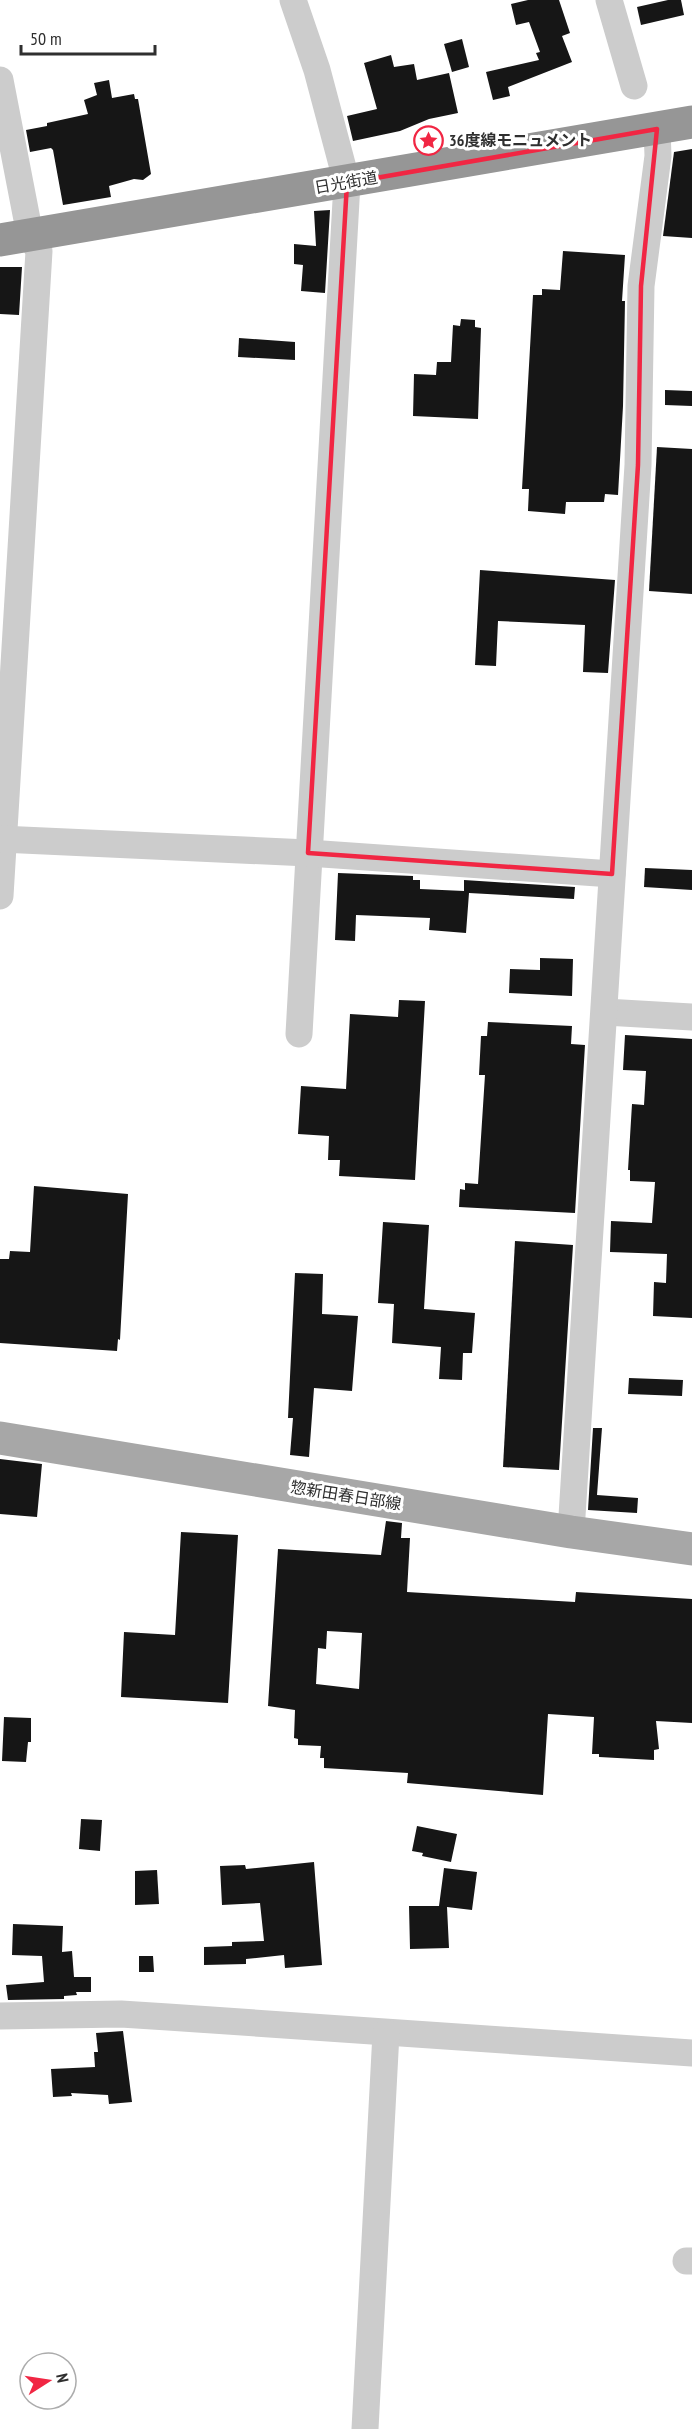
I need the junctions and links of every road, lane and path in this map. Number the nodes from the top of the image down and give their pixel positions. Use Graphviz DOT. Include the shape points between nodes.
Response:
graph roads {
  1 [pos="292,0"];
  2 [pos="609,0"];
  3 [pos="0,80"];
  4 [pos="634,86"];
  5 [pos="692,122"];
  6 [pos="657,129"];
  7 [pos="347,183"];
  8 [pos="15,238"];
  9 [pos="2,839"];
  10 [pos="308,853"];
  11 [pos="612,874"];
  12 [pos="0,896"];
  13 [pos="605,1012"];
  14 [pos="692,1017"];
  15 [pos="299,1034"];
  16 [pos="0,1438"];
  17 [pos="571,1532"];
  18 [pos="692,1549"];
  19 [pos="0,2016"];
  20 [pos="386,2033"];
  21 [pos="692,2053"];
  22 [pos="365,2429"];
  1 -- 7 [label="street" via="317,70"];
  2 -- 4 [label="street"];
  3 -- 8 [label="street"];
  5 -- 6 [label="highway, 日光街道"];
  6 -- 7 [label="highway, 日光街道"];
  6 -- 11 [label="street" via="658,156 641,286 638,465"];
  7 -- 8 [label="highway, 日光街道"];
  7 -- 10 [label="street"];
  8 -- 9 [label="street" via="39,251"];
  9 -- 10 [label="street"];
  9 -- 12 [label="street"];
  10 -- 11 [label="street"];
  10 -- 15 [label="street"];
  11 -- 13 [label="street"];
  13 -- 14 [label="street"];
  13 -- 17 [label="street"];
  16 -- 17 [label="main road, 惣新田春日部線"];
  17 -- 18 [label="main road, 惣新田春日部線"];
  19 -- 20 [label="street" via="121,2014"];
  20 -- 21 [label="street"];
  20 -- 22 [label="street"];
}
